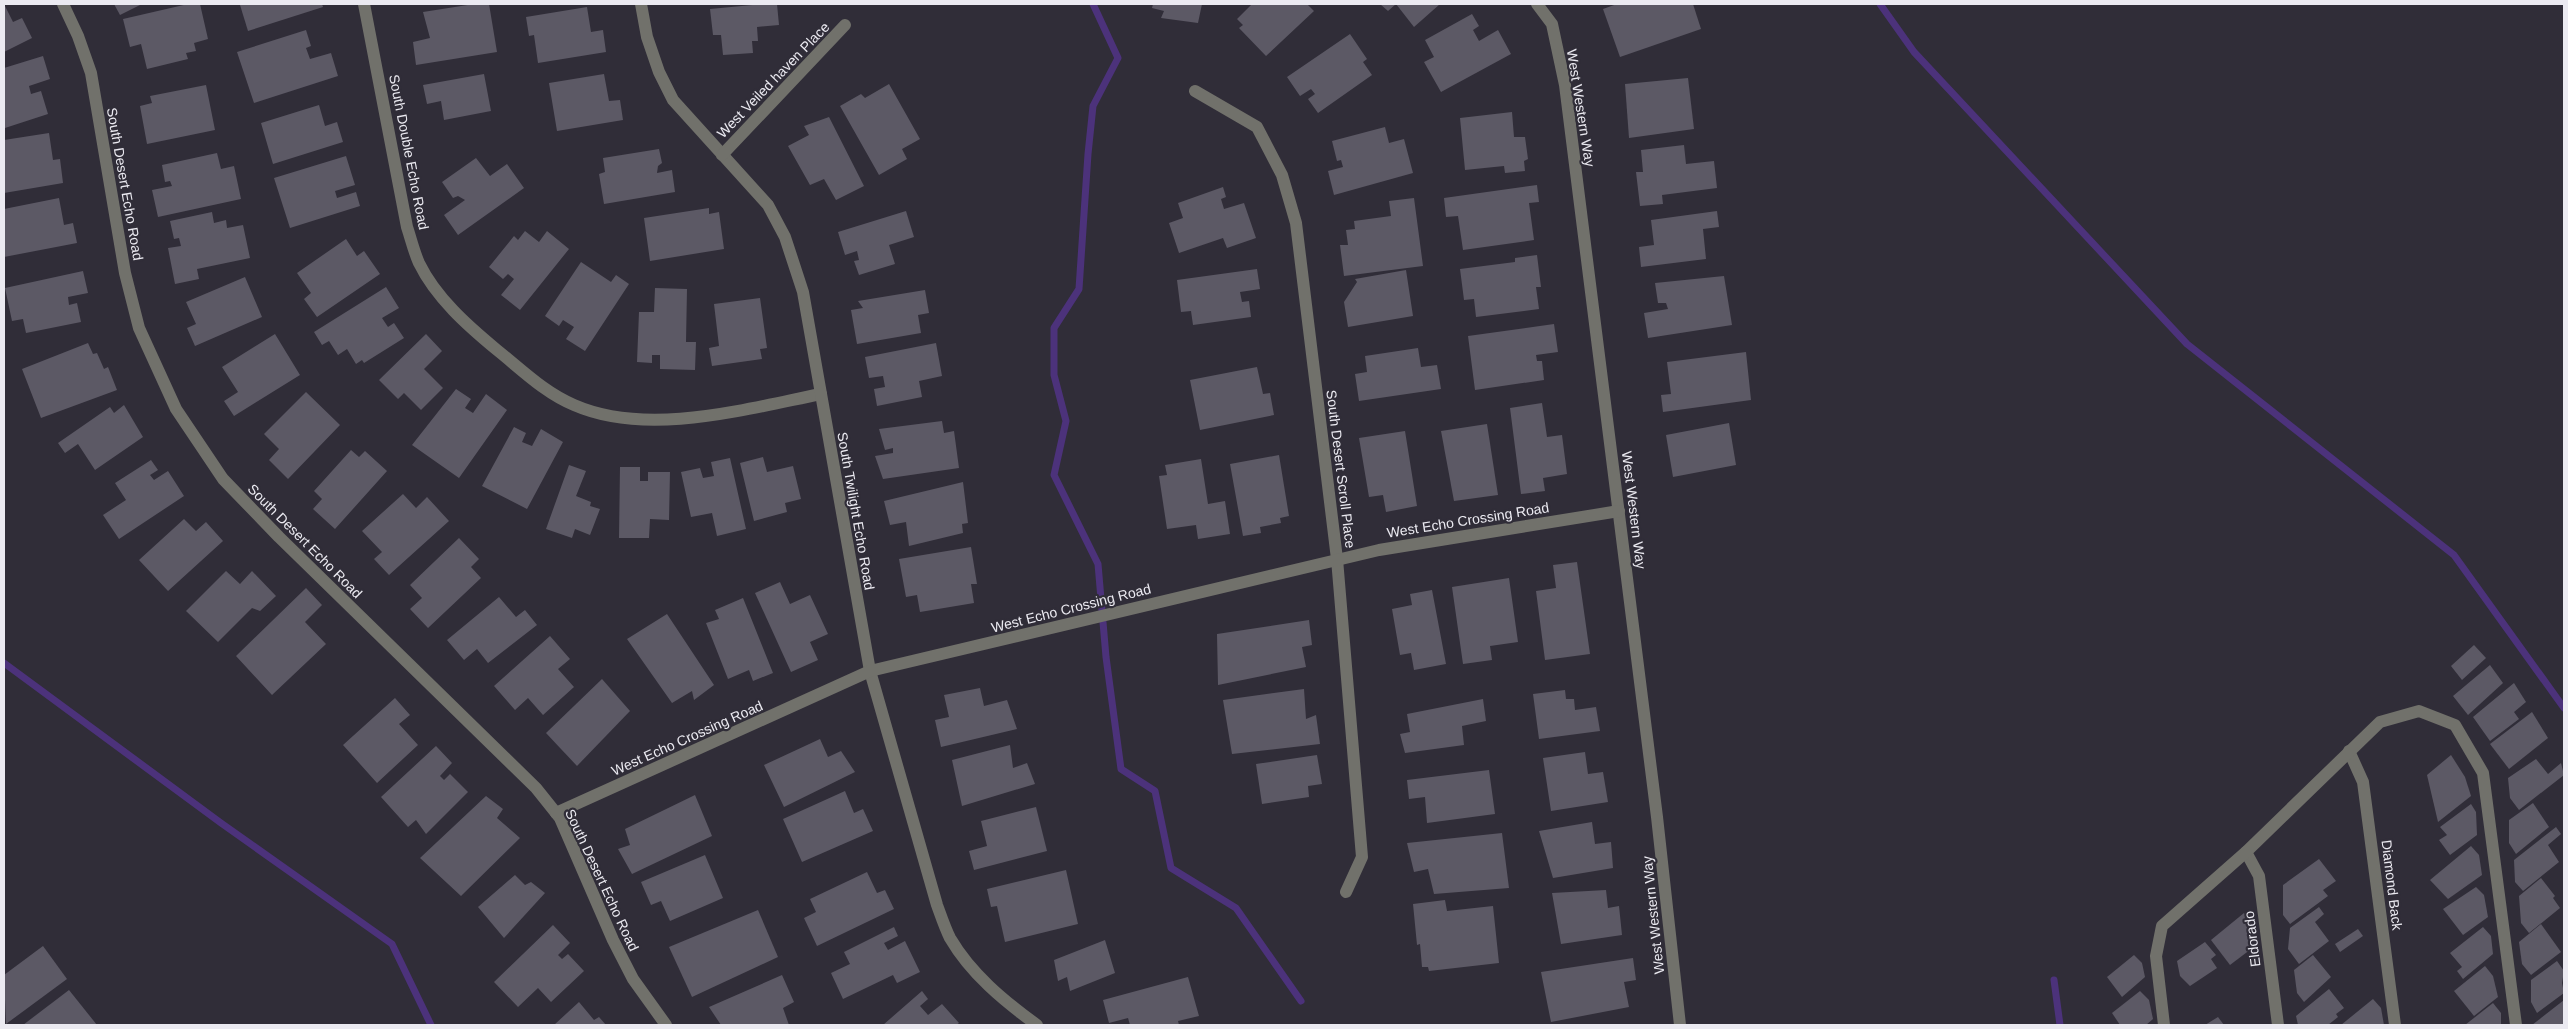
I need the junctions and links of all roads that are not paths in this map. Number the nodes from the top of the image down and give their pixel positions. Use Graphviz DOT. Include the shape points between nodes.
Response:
graph roads {
  1 [pos="63,4"];
  2 [pos="364,4"];
  3 [pos="641,4"];
  4 [pos="1537,4"];
  5 [pos="845,25"];
  6 [pos="1195,91"];
  7 [pos="722,155"];
  8 [pos="821,394"];
  9 [pos="1619,512"];
  10 [pos="1337,559"];
  11 [pos="870,671"];
  12 [pos="2349,751"];
  13 [pos="556,813"];
  14 [pos="2246,852"];
  15 [pos="1346,892"];
  16 [pos="666,1025"];
  17 [pos="1037,1025"];
  18 [pos="1680,1025"];
  19 [pos="2164,1025"];
  20 [pos="2278,1025"];
  21 [pos="2395,1025"];
  22 [pos="2516,1025"];
  1 -- 13 [label="street, South Desert Echo Road" via="91,73 124,273 139,328 176,409 223,479 536,788"];
  2 -- 8 [label="street, South Double Echo Road" via="407,227 419,263 436,290 475,332 544,388 575,406 612,416 664,421 716,415"];
  3 -- 7 [label="street, South Twilight Echo Road" via="647,37 673,100"];
  4 -- 9 [label="street, West Western Way" via="1552,24 1565,85"];
  5 -- 7 [label="street, West Veiled haven Place"];
  6 -- 10 [label="street, South Desert Scroll Place" via="1257,127 1282,175 1296,223"];
  7 -- 8 [label="street, South Twilight Echo Road" via="768,205 785,237 803,292"];
  8 -- 11 [label="street, South Twilight Echo Road"];
  9 -- 10 [label="street, West Echo Crossing Road"];
  9 -- 18 [label="street, West Western Way"];
  10 -- 11 [label="street, West Echo Crossing Road"];
  10 -- 15 [label="street, South Desert Scroll Place" via="1362,857"];
  11 -- 13 [label="street, West Echo Crossing Road"];
  11 -- 17 [label="street, South Twilight Echo Road" via="937,905 950,937 997,995"];
  12 -- 14 [label="street"];
  12 -- 21 [label="street, Diamond Back" via="2363,782"];
  12 -- 22 [label="street" via="2380,722 2419,711 2455,725 2483,773"];
  13 -- 16 [label="street, South Desert Echo Road" via="633,979"];
  14 -- 19 [label="street" via="2162,926 2156,956"];
  14 -- 20 [label="street, Eldorado" via="2259,876"];
}
